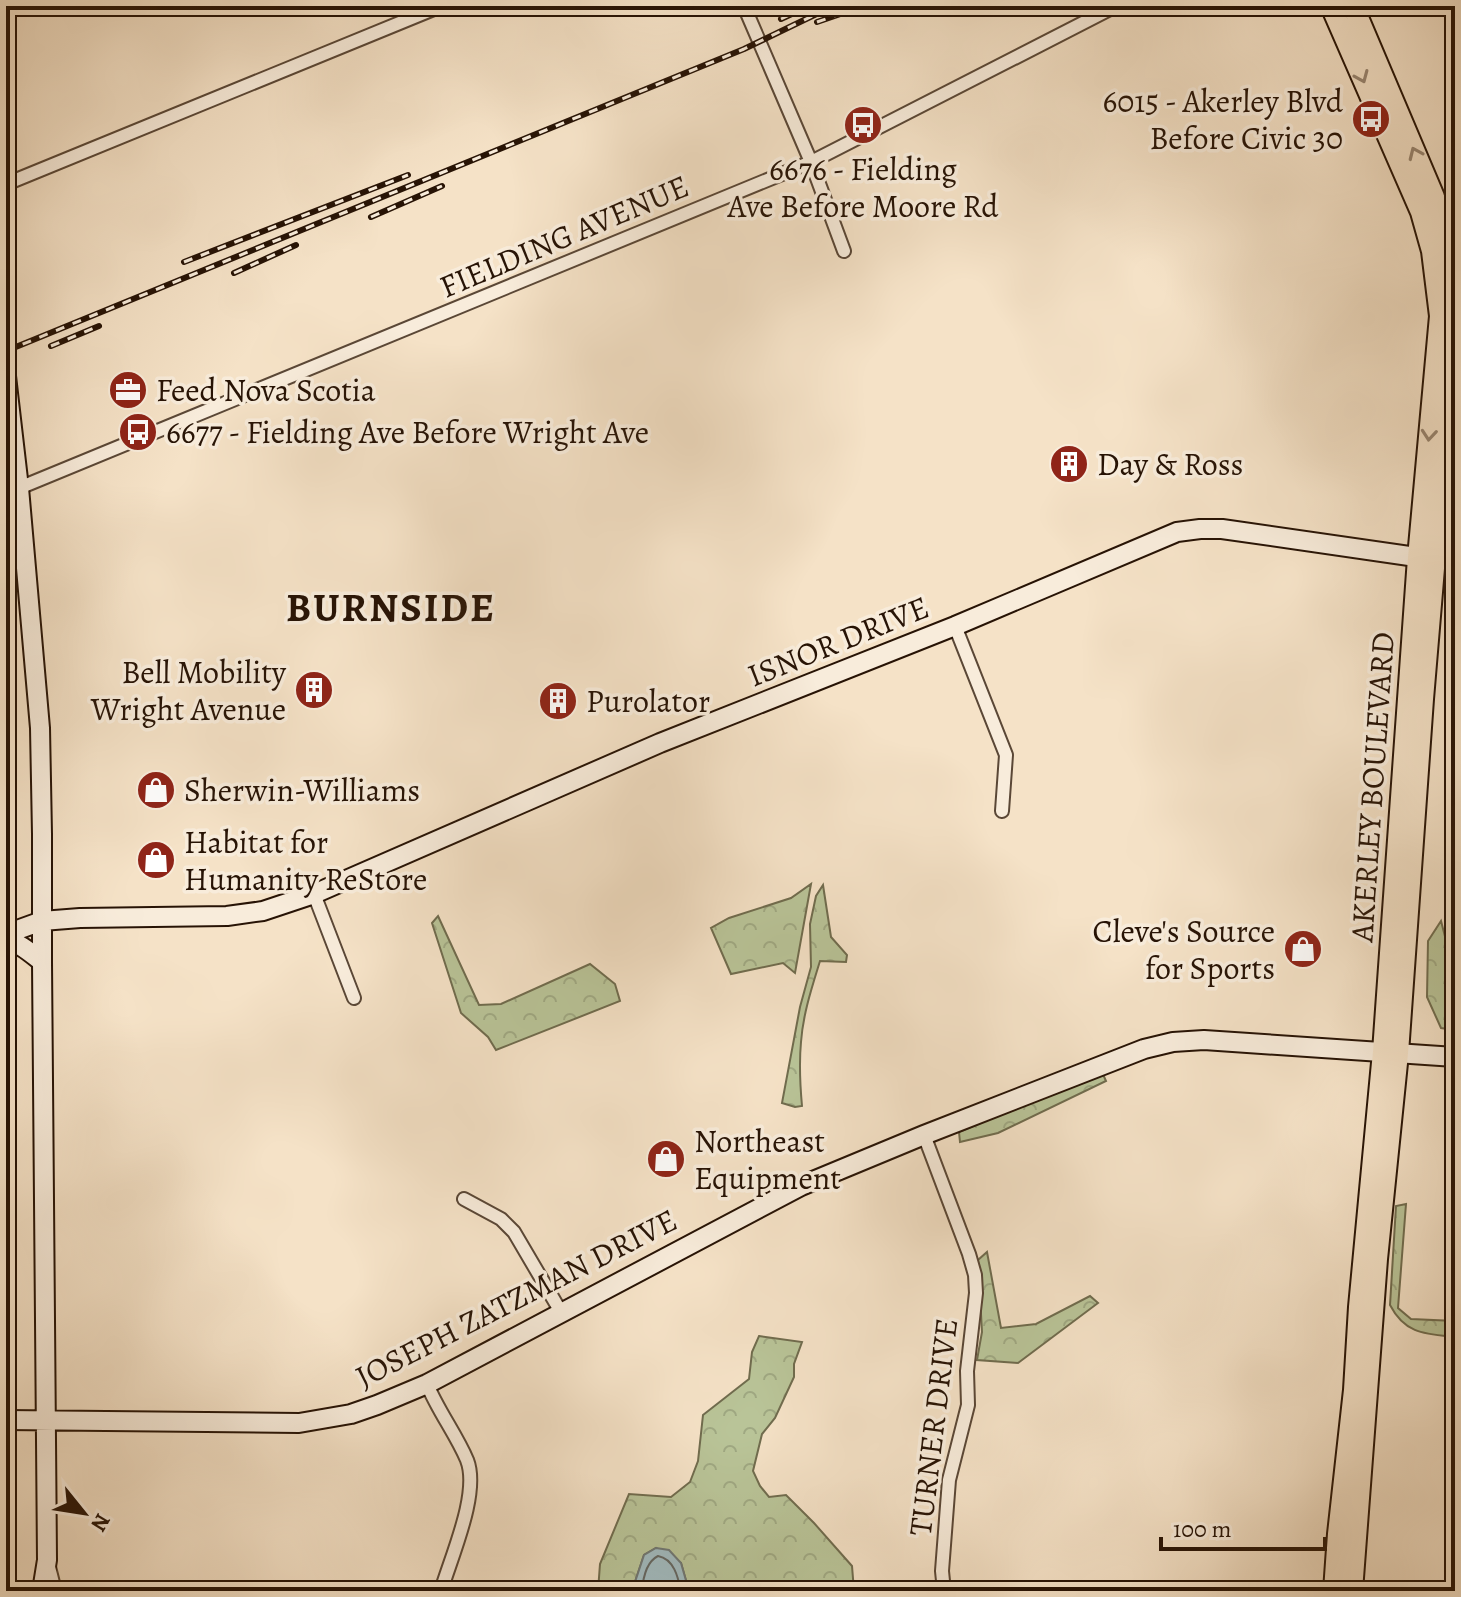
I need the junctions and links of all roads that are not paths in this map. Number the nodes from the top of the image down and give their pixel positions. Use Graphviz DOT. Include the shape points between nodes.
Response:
graph roads {
  1 [pos="441,6"];
  2 [pos="744,6"];
  3 [pos="1116,6"];
  4 [pos="1331,6"];
  5 [pos="1353,6"];
  6 [pos="811,162"];
  7 [pos="6,184"];
  8 [pos="844,251"];
  9 [pos="7,386"];
  10 [pos="19,488"];
  11 [pos="1426,559"];
  12 [pos="955,626"];
  13 [pos="1002,811"];
  14 [pos="42,883"];
  15 [pos="314,894"];
  16 [pos="80,918"];
  17 [pos="42,921"];
  18 [pos="6,934"];
  19 [pos="6,940"];
  20 [pos="42,962"];
  21 [pos="354,998"];
  22 [pos="1390,1053"];
  23 [pos="1455,1057"];
  24 [pos="924,1135"];
  25 [pos="464,1199"];
  26 [pos="561,1312"];
  27 [pos="427,1384"];
  28 [pos="46,1419"];
  29 [pos="6,1420"];
  30 [pos="47,1560"];
  31 [pos="42,1591"];
  32 [pos="55,1591"];
  33 [pos="441,1591"];
  34 [pos="944,1591"];
  35 [pos="1334,1591"];
  36 [pos="1352,1591"];
  1 -- 7 [label="street"];
  2 -- 6 [label="street"];
  3 -- 6 [label="street, FIELDING AVENUE"];
  4 -- 11 [label="main road, AKERLEY BOULEVARD, one-way" via="1421,212 1432,251 1440,316"];
  11 -- 5 [label="main road, AKERLEY BOULEVARD, one-way" via="1454,321 1450,246"];
  6 -- 8 [label="street"];
  6 -- 10 [label="street, FIELDING AVENUE"];
  9 -- 10 [label="street"];
  10 -- 14 [label="street" via="40,728"];
  11 -- 12 [label="street, ISNOR DRIVE" via="1222,529 1188,530"];
  11 -- 22 [label="main road, AKERLEY BOULEVARD"];
  12 -- 13 [label="street" via="1006,755"];
  12 -- 15 [label="street, ISNOR DRIVE" via="660,743"];
  14 -- 16 [label="street" via="50,898"];
  14 -- 17 [label="street"];
  15 -- 16 [label="street, ISNOR DRIVE" via="227,916"];
  15 -- 21 [label="street"];
  16 -- 17 [label="street, ISNOR DRIVE"];
  17 -- 18 [label="street, ISNOR DRIVE"];
  17 -- 20 [label="street"];
  19 -- 20 [label="street"];
  20 -- 28 [label="street"];
  22 -- 23 [label="street, JOSEPH ZATZMAN DRIVE"];
  22 -- 24 [label="street, JOSEPH ZATZMAN DRIVE" via="1173,1042"];
  22 -- 35 [label="main road, AKERLEY BOULEVARD" via="1361,1283"];
  22 -- 36 [label="main road, AKERLEY BOULEVARD"];
  24 -- 26 [label="street, JOSEPH ZATZMAN DRIVE" via="801,1186"];
  24 -- 34 [label="street, TURNER DRIVE" via="969,1254 976,1293 968,1405 949,1480"];
  25 -- 26 [label="street" via="514,1232"];
  26 -- 27 [label="street, JOSEPH ZATZMAN DRIVE"];
  27 -- 28 [label="street, JOSEPH ZATZMAN DRIVE" via="351,1414 299,1423"];
  27 -- 33 [label="street" via="468,1462 472,1480"];
  28 -- 29 [label="street, JOSEPH ZATZMAN DRIVE"];
  28 -- 30 [label="street"];
  30 -- 31 [label="street"];
  30 -- 32 [label="street"];
}
